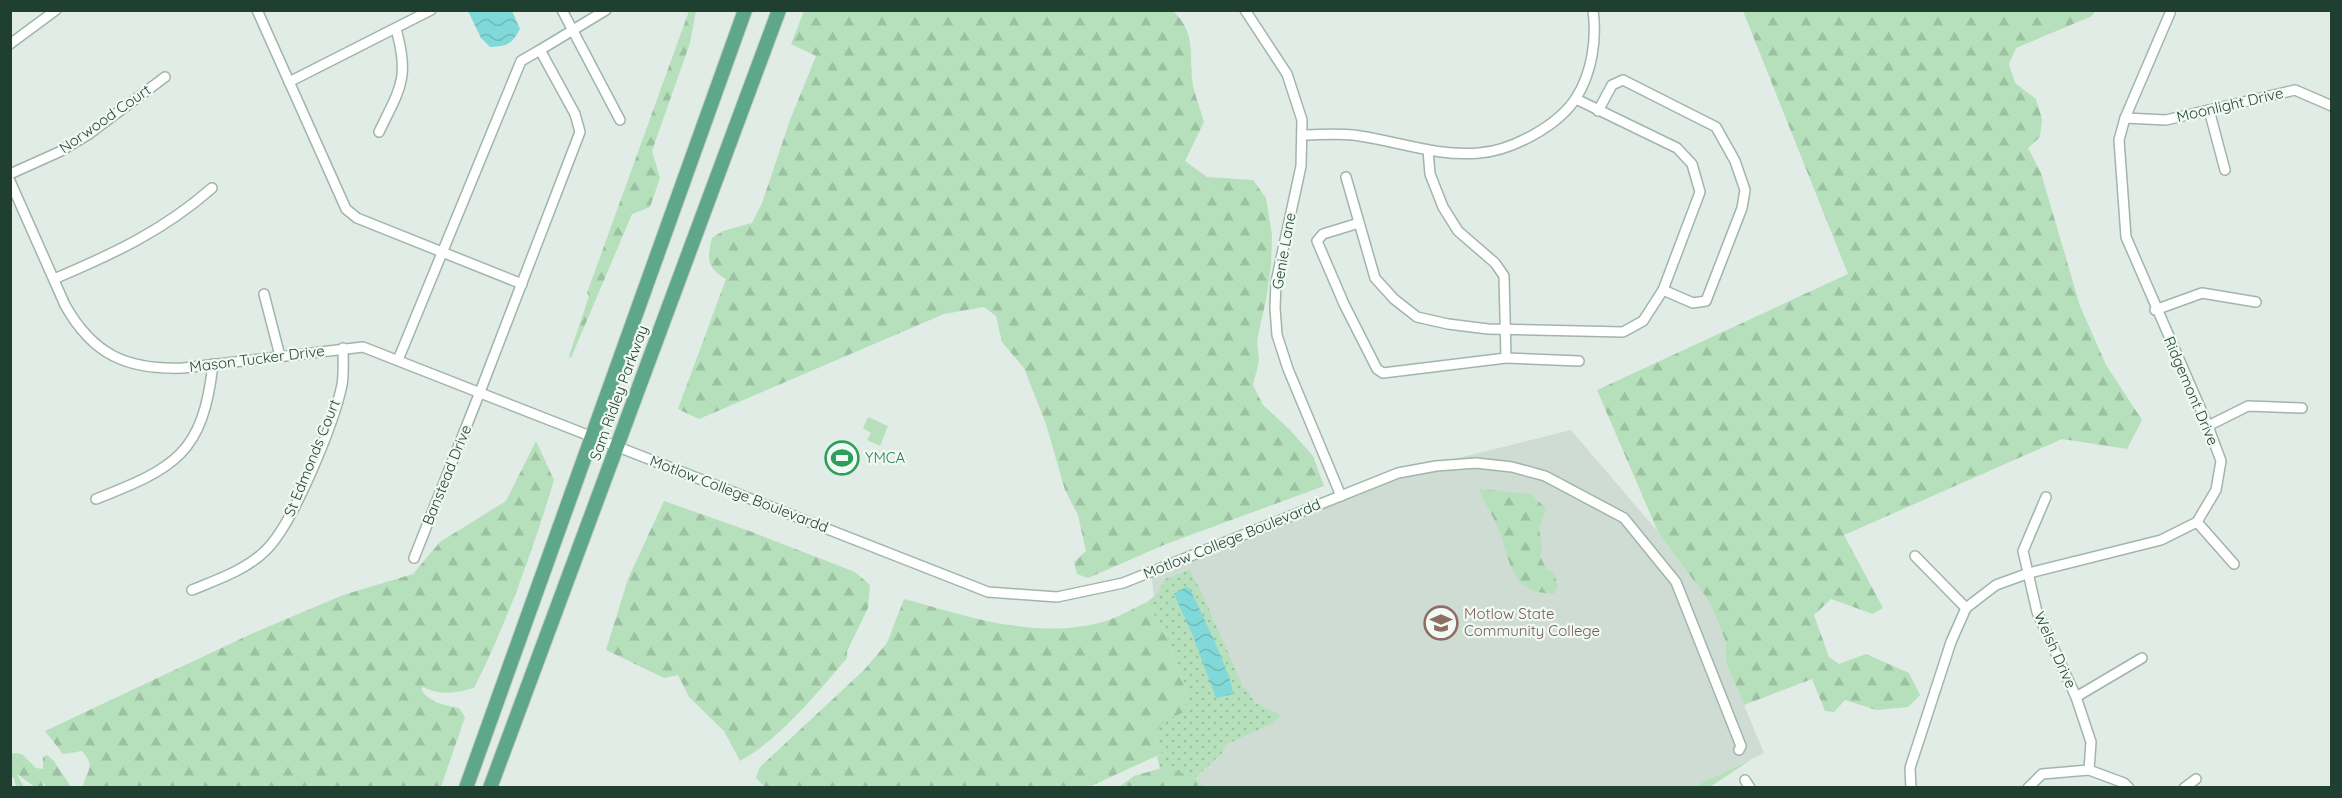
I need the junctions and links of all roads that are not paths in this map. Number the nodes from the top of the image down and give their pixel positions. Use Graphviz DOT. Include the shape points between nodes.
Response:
graph roads {
  1 [pos="56,10"];
  2 [pos="257,10"];
  3 [pos="431,10"];
  4 [pos="562,10"];
  5 [pos="606,10"];
  6 [pos="745,10"];
  7 [pos="779,10"];
  8 [pos="1245,10"];
  9 [pos="1593,10"];
  10 [pos="2170,13"];
  11 [pos="396,29"];
  12 [pos="572,31"];
  13 [pos="10,44"];
  14 [pos="540,50"];
  15 [pos="165,77"];
  16 [pos="289,82"];
  17 [pos="1576,99"];
  18 [pos="2331,106"];
  19 [pos="2209,110"];
  20 [pos="1598,111"];
  21 [pos="2125,118"];
  22 [pos="620,120"];
  23 [pos="379,132"];
  24 [pos="1302,135"];
  25 [pos="1428,150"];
  26 [pos="2225,170"];
  27 [pos="10,174"];
  28 [pos="1346,177"];
  29 [pos="10,181"];
  30 [pos="212,188"];
  31 [pos="1359,222"];
  32 [pos="443,252"];
  33 [pos="54,279"];
  34 [pos="522,284"];
  35 [pos="1663,290"];
  36 [pos="264,294"];
  37 [pos="2256,302"];
  38 [pos="2155,310"];
  39 [pos="1505,329"];
  40 [pos="343,348"];
  41 [pos="280,356"];
  42 [pos="1506,358"];
  43 [pos="398,360"];
  44 [pos="1580,360"];
  45 [pos="213,364"];
  46 [pos="480,392"];
  47 [pos="2302,408"];
  48 [pos="2208,426"];
  49 [pos="591,437"];
  50 [pos="616,447"];
  51 [pos="1341,496"];
  52 [pos="2046,497"];
  53 [pos="96,499"];
  54 [pos="2197,522"];
  55 [pos="1915,556"];
  56 [pos="414,558"];
  57 [pos="2234,564"];
  58 [pos="2029,573"];
  59 [pos="192,590"];
  60 [pos="1966,608"];
  61 [pos="2142,658"];
  62 [pos="2076,697"];
  63 [pos="1739,750"];
  64 [pos="2089,770"];
  65 [pos="2196,779"];
  66 [pos="466,788"];
  67 [pos="490,788"];
  68 [pos="1911,788"];
  69 [pos="2028,788"];
  70 [pos="2129,788"];
  71 [pos="2184,788"];
  1 -- 13 [label="street"];
  2 -- 16 [label="street"];
  3 -- 11 [label="street"];
  4 -- 12 [label="street"];
  5 -- 12 [label="street"];
  6 -- 49 [label="main road, Sam Ridley Parkway"];
  7 -- 50 [label="main road, Sam Ridley Parkway"];
  8 -- 24 [label="street, Genie Lane" via="1287,74 1302,120"];
  9 -- 17 [label="street" via="1596,30 1590,67"];
  10 -- 21 [label="street, Ridgemont Drive"];
  11 -- 16 [label="street"];
  11 -- 23 [label="street" via="404,68 401,86"];
  12 -- 14 [label="street"];
  12 -- 22 [label="street"];
  14 -- 32 [label="street" via="521,61"];
  14 -- 34 [label="street, Banstead Drive" via="575,114 580,132"];
  15 -- 27 [label="street, Norwood Court" via="89,134"];
  16 -- 32 [label="street" via="346,209 357,218"];
  17 -- 20 [label="street"];
  17 -- 25 [label="street" via="1556,119 1510,146 1479,153"];
  18 -- 19 [label="street, Moonlight Drive" via="2295,90"];
  19 -- 21 [label="street, Moonlight Drive" via="2166,120"];
  19 -- 26 [label="street"];
  20 -- 35 [label="street" via="1677,148 1692,164 1700,192"];
  20 -- 35 [label="street" via="1612,85 1623,80 1716,127 1742,180 1742,208 1706,301 1692,303"];
  21 -- 38 [label="street, Ridgemont Drive" via="2119,140 2126,237"];
  24 -- 25 [label="street" via="1352,135"];
  24 -- 51 [label="street, Genie Lane" via="1300,166 1276,282 1275,308 1288,369"];
  25 -- 39 [label="street" via="1430,174 1443,207 1458,231 1504,276"];
  28 -- 31 [label="street"];
  29 -- 33 [label="street, Mason Tucker Drive"];
  30 -- 33 [label="street" via="145,237"];
  31 -- 39 [label="street" via="1375,278 1417,317"];
  31 -- 42 [label="street" via="1323,234 1317,241 1377,369 1383,373"];
  32 -- 34 [label="street"];
  32 -- 43 [label="street"];
  33 -- 45 [label="street, Mason Tucker Drive" via="75,323 106,351 154,369"];
  34 -- 46 [label="street, Banstead Drive"];
  35 -- 39 [label="street" via="1643,321 1623,332"];
  36 -- 41 [label="street"];
  37 -- 38 [label="street" via="2202,293"];
  38 -- 48 [label="street, Ridgemont Drive"];
  39 -- 42 [label="street"];
  40 -- 41 [label="street, Mason Tucker Drive"];
  40 -- 43 [label="street, Mason Tucker Drive" via="363,347"];
  40 -- 59 [label="street, St Edmonds Court" via="342,383 335,409 307,479 278,536 248,564"];
  41 -- 45 [label="street, Mason Tucker Drive"];
  42 -- 44 [label="street"];
  43 -- 46 [label="street, Mason Tucker Drive"];
  45 -- 53 [label="street" via="206,410 186,447 165,468"];
  46 -- 49 [label="street, Mason Tucker Drive"];
  46 -- 56 [label="street, Banstead Drive"];
  47 -- 48 [label="street" via="2248,406"];
  48 -- 54 [label="street, Ridgemont Drive" via="2221,461 2216,490"];
  49 -- 50 [label="street, Motlow College Boulevardd"];
  49 -- 66 [label="main road, Sam Ridley Parkway"];
  50 -- 51 [label="street, Motlow College Boulevardd" via="988,592 1057,597 1123,583"];
  50 -- 67 [label="main road, Sam Ridley Parkway"];
  51 -- 63 [label="street, Motlow College Boulevardd" via="1398,473 1436,465 1476,463 1545,476 1624,518 1676,582 1741,746"];
  52 -- 58 [label="street, Welsh Drive" via="2024,550"];
  54 -- 57 [label="street"];
  54 -- 58 [label="street" via="2161,540"];
  55 -- 60 [label="street"];
  58 -- 60 [label="street" via="1996,585"];
  58 -- 62 [label="street, Welsh Drive" via="2037,612"];
  60 -- 68 [label="street" via="1910,768"];
  61 -- 62 [label="street"];
  62 -- 64 [label="street, Welsh Drive" via="2091,742"];
  64 -- 69 [label="street" via="2042,774"];
  64 -- 70 [label="street"];
  65 -- 71 [label="street"];
}
